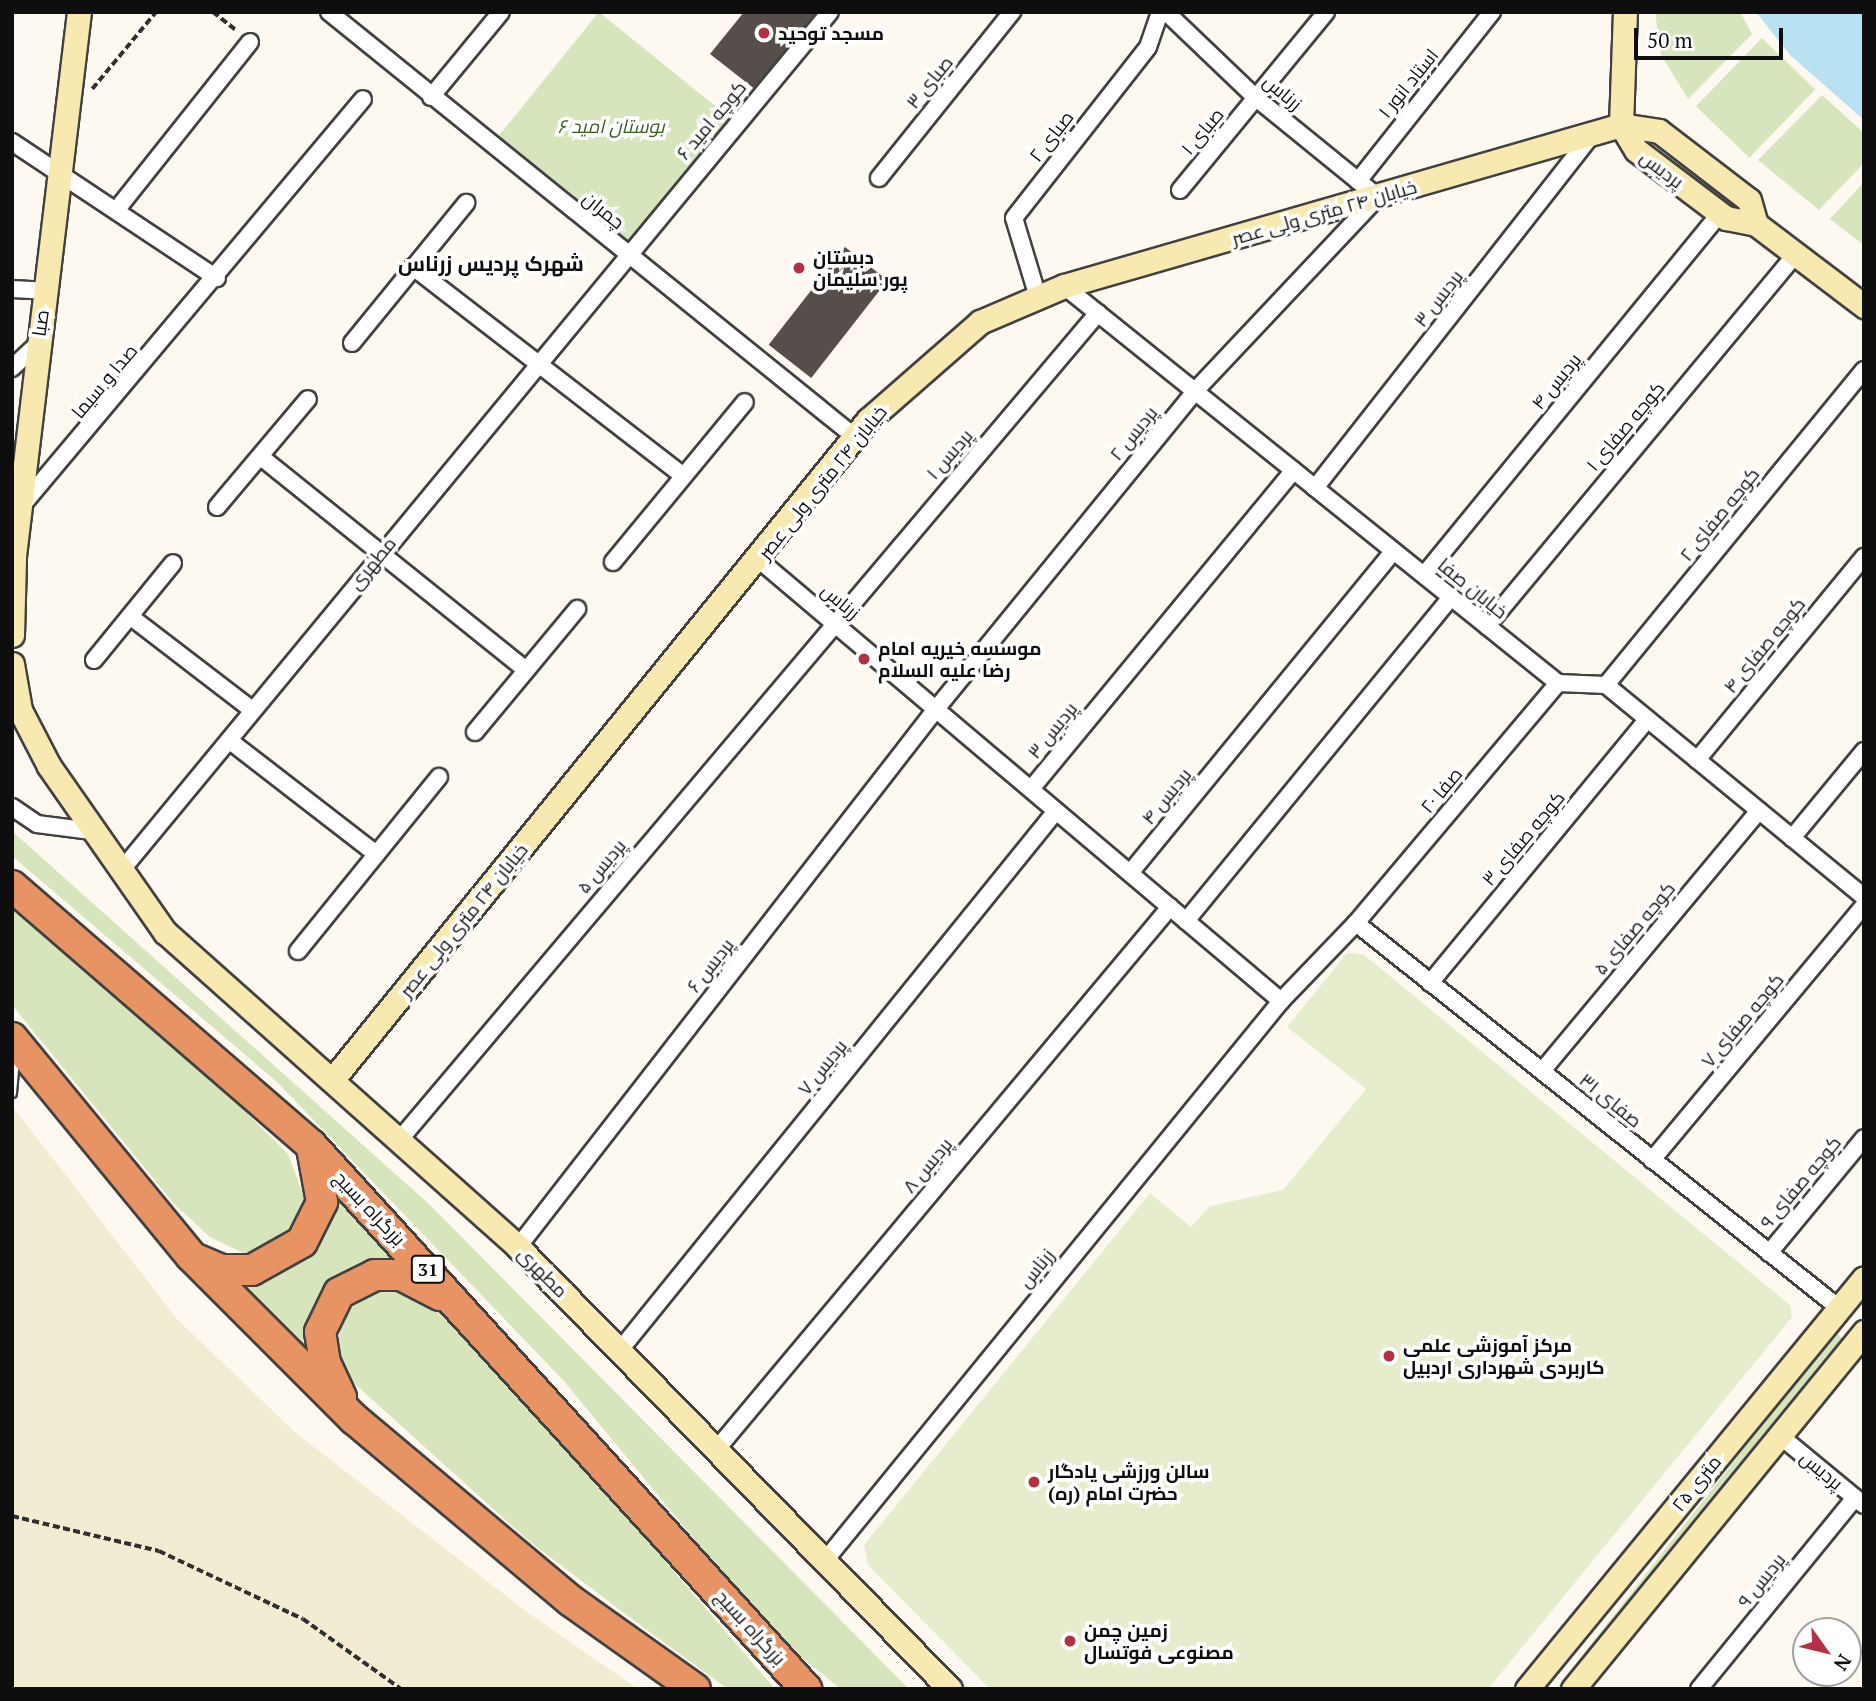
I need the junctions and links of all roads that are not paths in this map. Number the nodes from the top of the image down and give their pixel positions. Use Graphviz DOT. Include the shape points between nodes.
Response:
graph roads {
  1 [pos="79,12"];
  2 [pos="329,12"];
  3 [pos="501,12"];
  4 [pos="830,12"];
  5 [pos="1012,12"];
  6 [pos="1160,12"];
  7 [pos="1166,12"];
  8 [pos="1326,12"];
  9 [pos="1492,12"];
  10 [pos="1625,12"];
  11 [pos="250,42"];
  12 [pos="431,97"];
  13 [pos="1256,98"];
  14 [pos="363,99"];
  15 [pos="1621,125"];
  16 [pos="1593,134"];
  17 [pos="12,142"];
  18 [pos="61,171"];
  19 [pos="879,178"];
  20 [pos="1357,181"];
  21 [pos="1180,190"];
  22 [pos="1378,197"];
  23 [pos="466,203"];
  24 [pos="118,208"];
  25 [pos="1720,213"];
  26 [pos="1756,224"];
  27 [pos="625,254"];
  28 [pos="1796,254"];
  29 [pos="413,267"];
  30 [pos="217,278"];
  31 [pos="1064,286"];
  32 [pos="12,289"];
  33 [pos="45,291"];
  34 [pos="1037,294"];
  35 [pos="1864,306"];
  36 [pos="1098,313"];
  37 [pos="352,343"];
  38 [pos="37,345"];
  39 [pos="536,363"];
  40 [pos="12,368"];
  41 [pos="1864,370"];
  42 [pos="1195,391"];
  43 [pos="308,399"];
  44 [pos="745,402"];
  45 [pos="855,437"];
  46 [pos="261,457"];
  47 [pos="1294,470"];
  48 [pos="682,475"];
  49 [pos="1315,488"];
  50 [pos="217,507"];
  51 [pos="19,509"];
  52 [pos="1394,551"];
  53 [pos="381,553"];
  54 [pos="13,556"];
  55 [pos="1864,557"];
  56 [pos="758,559"];
  57 [pos="173,562"];
  58 [pos="613,562"];
  59 [pos="1424,575"];
  60 [pos="1451,597"];
  61 [pos="577,609"];
  62 [pos="131,617"];
  63 [pos="832,622"];
  64 [pos="1487,626"];
  65 [pos="12,635"];
  66 [pos="94,660"];
  67 [pos="12,664"];
  68 [pos="526,670"];
  69 [pos="1558,683"];
  70 [pos="1606,685"];
  71 [pos="936,709"];
  72 [pos="252,710"];
  73 [pos="1648,719"];
  74 [pos="475,732"];
  75 [pos="230,741"];
  76 [pos="1864,751"];
  77 [pos="1697,760"];
  78 [pos="439,777"];
  79 [pos="1031,789"];
  80 [pos="12,807"];
  81 [pos="1056,811"];
  82 [pos="1759,811"];
  83 [pos="92,831"];
  84 [pos="1792,838"];
  85 [pos="376,854"];
  86 [pos="120,872"];
  87 [pos="1130,873"];
  88 [pos="12,886"];
  89 [pos="1864,897"];
  90 [pos="1864,906"];
  91 [pos="1170,907"];
  92 [pos="1186,921"];
  93 [pos="1356,923"];
  94 [pos="298,951"];
  95 [pos="1430,983"];
  96 [pos="1281,1001"];
  97 [pos="14,1041"];
  98 [pos="1542,1071"];
  99 [pos="333,1079"];
  100 [pos="12,1093"];
  101 [pos="401,1138"];
  102 [pos="1864,1138"];
  103 [pos="311,1145"];
  104 [pos="1652,1160"];
  105 [pos="518,1247"];
  106 [pos="1769,1253"];
  107 [pos="191,1256"];
  108 [pos="1864,1278"];
  109 [pos="1839,1308"];
  110 [pos="477,1321"];
  111 [pos="1864,1330"];
  112 [pos="620,1350"];
  113 [pos="354,1419"];
  114 [pos="1779,1435"];
  115 [pos="716,1450"];
  116 [pos="1859,1502"];
  117 [pos="823,1563"];
  118 [pos="695,1689"];
  119 [pos="806,1689"];
  120 [pos="950,1689"];
  121 [pos="1528,1689"];
  122 [pos="1573,1689"];
  123 [pos="1699,1689"];
  1 -- 18 [label="street, صبا"];
  2 -- 12 [label="street, چمران"];
  3 -- 12 [label="street"];
  4 -- 27 [label="street, کوچه امید ۶"];
  5 -- 19 [label="street, صبای ۳"];
  6 -- 34 [label="street, صبای ۲" via="1148,47 1014,218"];
  7 -- 13 [label="street, زرناس"];
  8 -- 13 [label="street, صبای ۱"];
  9 -- 20 [label="street, استاد انور ۱"];
  10 -- 15 [label="street"];
  11 -- 24 [label="street"];
  12 -- 27 [label="street, چمران"];
  13 -- 20 [label="street, زرناس"];
  13 -- 21 [label="street, صبای ۱"];
  14 -- 30 [label="street, صدا و سیما"];
  15 -- 16 [label="street, خیابان ۲۴ متری ولی عصر"];
  15 -- 25 [label="street, پردیس" via="1636,150"];
  15 -- 26 [label="street, پردیس" via="1659,131 1749,200"];
  16 -- 22 [label="street, خیابان ۲۴ متری ولی عصر"];
  16 -- 49 [label="street, پردیس ۳"];
  17 -- 18 [label="street"];
  18 -- 24 [label="street"];
  18 -- 33 [label="street, صبا"];
  20 -- 22 [label="street, زرناس"];
  22 -- 31 [label="street, خیابان ۲۴ متری ولی عصر"];
  22 -- 42 [label="street, پردیس ۲"];
  23 -- 29 [label="street"];
  24 -- 30 [label="street"];
  25 -- 26 [label="street, پردیس"];
  25 -- 59 [label="street, پردیس ۴"];
  26 -- 28 [label="street, پردیس"];
  27 -- 39 [label="street, مطهری"];
  27 -- 45 [label="street, چمران"];
  28 -- 35 [label="street, پردیس"];
  28 -- 64 [label="street, کوچه صفای ۱"];
  29 -- 37 [label="street"];
  29 -- 39 [label="street"];
  30 -- 51 [label="street, صدا و سیما"];
  31 -- 34 [label="street, خیابان ۲۴ متری ولی عصر"];
  31 -- 36 [label="street, خیابان صفا"];
  32 -- 33 [label="street"];
  33 -- 38 [label="street, صبا"];
  34 -- 45 [label="street, خیابان ۲۴ متری ولی عصر" via="980,322 932,358"];
  36 -- 42 [label="street, خیابان صفا"];
  36 -- 63 [label="street, پردیس ۱"];
  38 -- 40 [label="street"];
  38 -- 51 [label="street, صبا"];
  39 -- 48 [label="street"];
  39 -- 53 [label="street, مطهری"];
  41 -- 70 [label="street, کوچه صفای ۲"];
  42 -- 47 [label="street, خیابان صفا"];
  42 -- 71 [label="street, پردیس ۲"];
  43 -- 46 [label="street"];
  44 -- 48 [label="street"];
  45 -- 56 [label="street, خیابان ۲۴ متری ولی عصر"];
  46 -- 50 [label="street"];
  46 -- 53 [label="street"];
  47 -- 49 [label="street, خیابان صفا"];
  47 -- 79 [label="street, پردیس ۳"];
  48 -- 58 [label="street"];
  49 -- 52 [label="street, خیابان صفا"];
  51 -- 54 [label="street, صبا"];
  52 -- 59 [label="street, خیابان صفا"];
  52 -- 87 [label="street, پردیس ۴"];
  53 -- 68 [label="street"];
  53 -- 72 [label="street, مطهری"];
  54 -- 65 [label="street, صبا"];
  55 -- 77 [label="street, کوچه صفای ۴"];
  56 -- 63 [label="street, زرناس"];
  56 -- 99 [label="street, خیابان ۲۴ متری ولی عصر"];
  57 -- 62 [label="street"];
  59 -- 60 [label="street, خیابان صفا"];
  60 -- 64 [label="street, خیابان صفا"];
  60 -- 92 [label="street"];
  61 -- 68 [label="street"];
  62 -- 66 [label="street"];
  62 -- 72 [label="street"];
  63 -- 71 [label="street, زرناس"];
  63 -- 101 [label="street, پردیس ۵"];
  64 -- 69 [label="street, خیابان صفا"];
  67 -- 83 [label="street, مطهری" via="20,710"];
  68 -- 74 [label="street"];
  69 -- 70 [label="street"];
  69 -- 93 [label="street, صفا ۲۰"];
  70 -- 73 [label="street"];
  71 -- 79 [label="street, زرناس"];
  71 -- 105 [label="street, پردیس ۶"];
  72 -- 75 [label="street, مطهری"];
  73 -- 77 [label="street"];
  73 -- 95 [label="street, کوچه صفای ۳"];
  75 -- 85 [label="street"];
  75 -- 86 [label="street, مطهری"];
  76 -- 84 [label="street"];
  77 -- 82 [label="street"];
  78 -- 85 [label="street"];
  79 -- 81 [label="street, زرناس"];
  80 -- 83 [label="street" via="37,824"];
  81 -- 87 [label="street, زرناس"];
  81 -- 112 [label="street, پردیس ۷"];
  82 -- 84 [label="street"];
  82 -- 98 [label="street, کوچه صفای ۵"];
  83 -- 86 [label="street, مطهری"];
  84 -- 89 [label="street"];
  85 -- 94 [label="street"];
  86 -- 99 [label="street, مطهری" via="165,932"];
  87 -- 91 [label="street, زرناس"];
  88 -- 103 [label="highway, بزرگراه بسیج / 31"];
  90 -- 104 [label="street, کوچه صفای ۷"];
  91 -- 92 [label="street, زرناس"];
  91 -- 115 [label="street, پردیس ۸"];
  92 -- 96 [label="street, زرناس"];
  93 -- 95 [label="street, صفای ۳۱"];
  93 -- 96 [label="street, زرناس"];
  95 -- 98 [label="street, صفای ۳۱"];
  96 -- 117 [label="street, زرناس"];
  97 -- 100 [label="lane"];
  97 -- 107 [label="highway"];
  98 -- 104 [label="street, صفای ۳۱"];
  99 -- 101 [label="street, مطهری"];
  101 -- 105 [label="street, مطهری"];
  102 -- 106 [label="street, کوچه صفای ۹"];
  103 -- 107 [label="highway" via="322,1202 302,1242 252,1270 220,1270"];
  103 -- 110 [label="highway, بزرگراه بسیج / 31"];
  104 -- 106 [label="street, صفای ۳۱"];
  105 -- 112 [label="street, مطهری"];
  106 -- 109 [label="street, صفای ۳۱"];
  107 -- 113 [label="highway"];
  108 -- 109 [label="street, ۲۵ متری"];
  109 -- 111 [label="street"];
  109 -- 121 [label="street, ۲۵ متری"];
  110 -- 113 [label="highway" via="419,1281 401,1275 375,1275 339,1293 327,1311 320,1343"];
  110 -- 119 [label="highway, بزرگراه بسیج / 31"];
  111 -- 114 [label="street, ۲۵ متری"];
  112 -- 115 [label="street, مطهری"];
  113 -- 118 [label="highway" via="571,1601"];
  114 -- 116 [label="street, پردیس"];
  114 -- 122 [label="street, ۲۵ متری"];
  115 -- 117 [label="street, مطهری"];
  116 -- 123 [label="street, پردیس ۹"];
  117 -- 120 [label="street, مطهری"];
}
